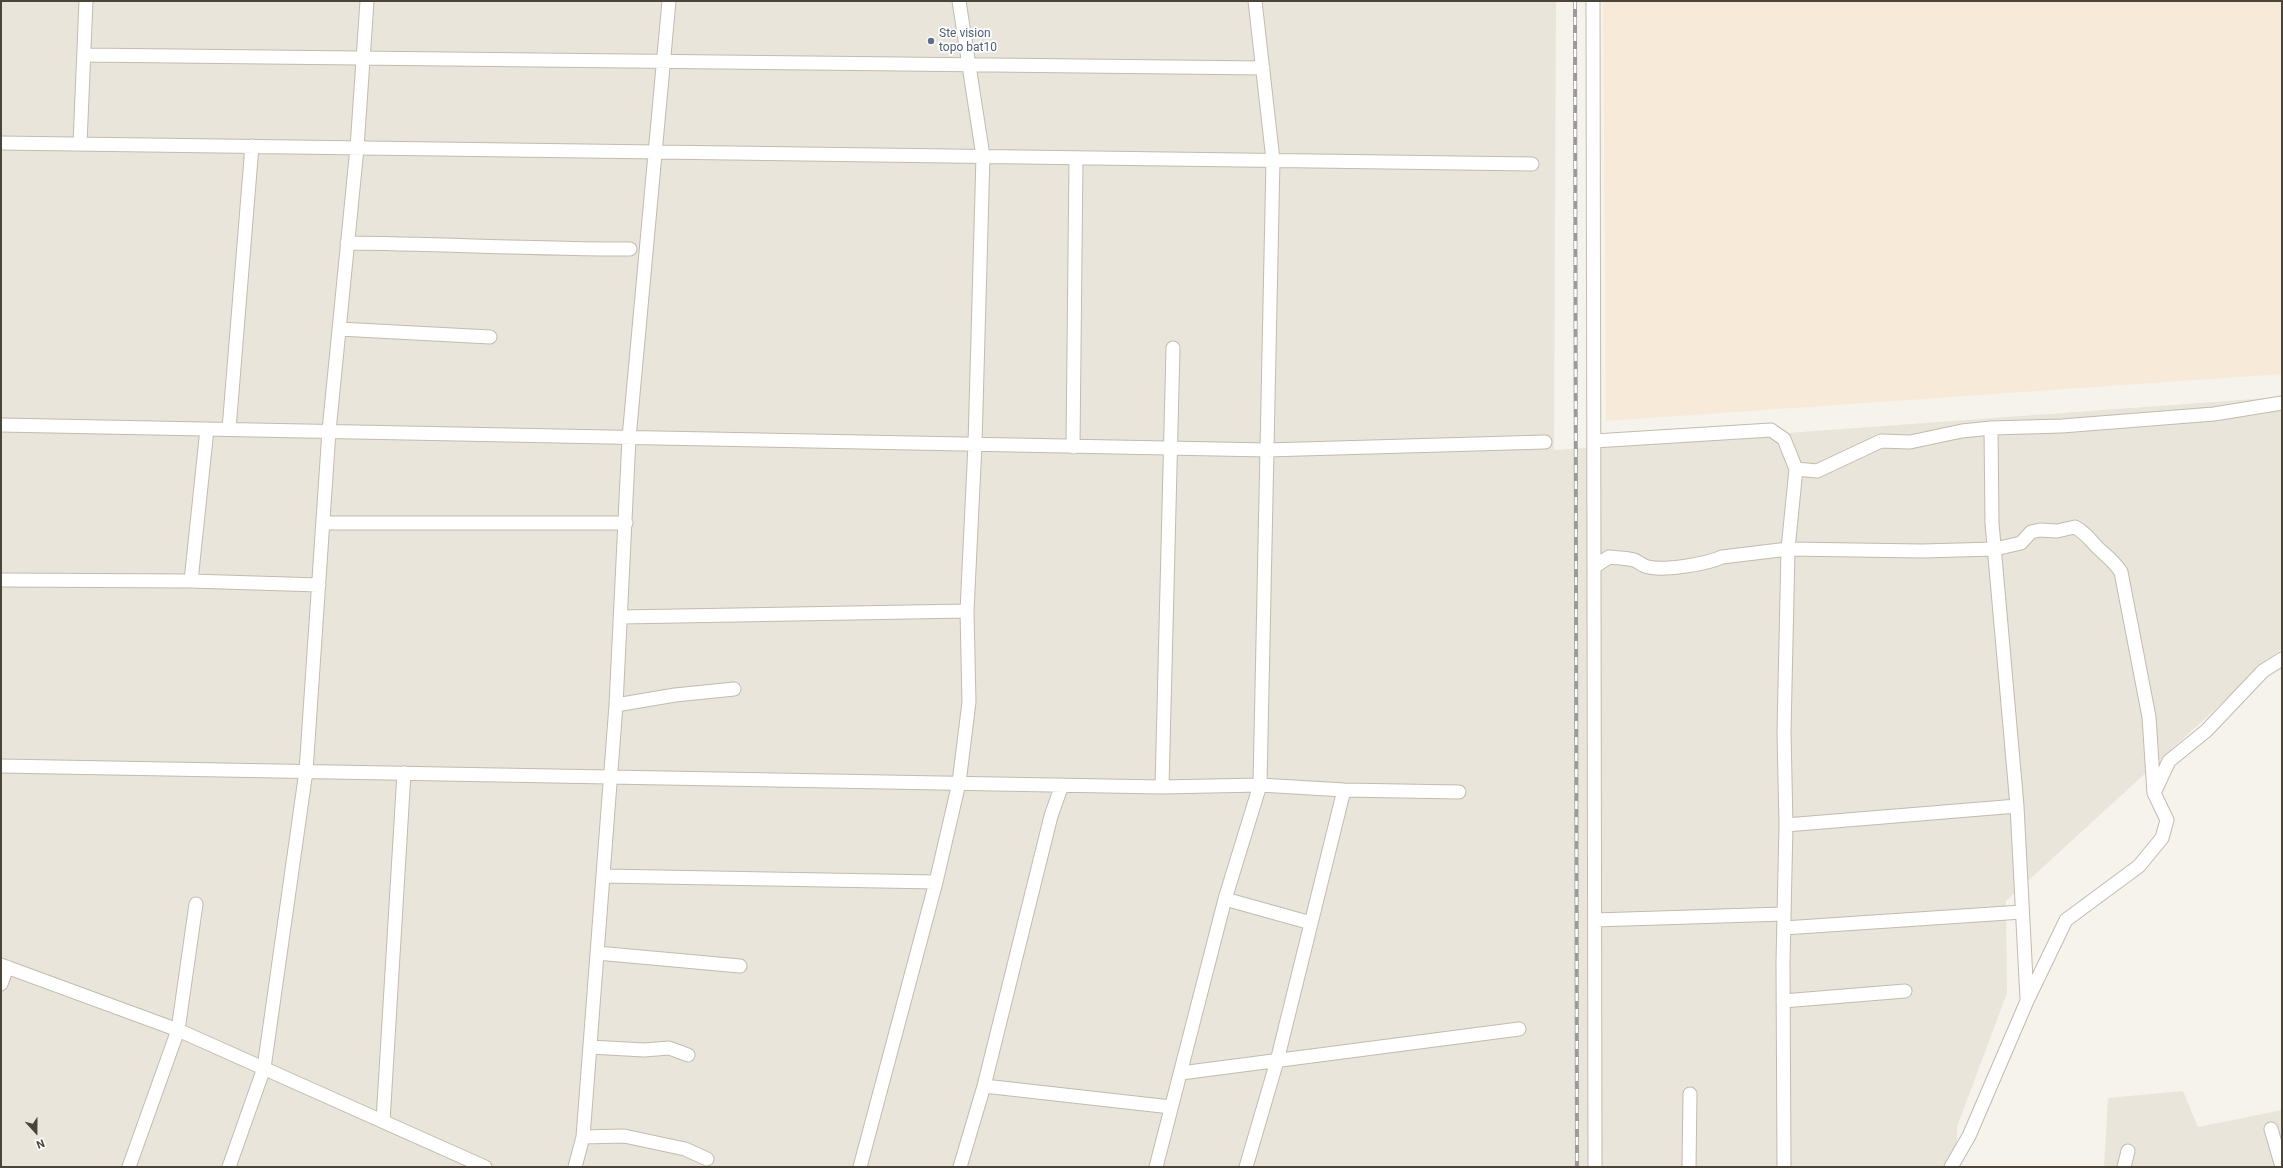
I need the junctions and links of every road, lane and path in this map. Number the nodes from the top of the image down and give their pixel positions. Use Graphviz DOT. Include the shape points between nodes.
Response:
graph roads {
  1 [pos="86,1"];
  2 [pos="367,1"];
  3 [pos="669,1"];
  4 [pos="959,1"];
  5 [pos="1255,1"];
  6 [pos="1592,1"];
  7 [pos="85,55"];
  8 [pos="363,58"];
  9 [pos="664,61"];
  10 [pos="968,64"];
  11 [pos="1263,68"];
  12 [pos="1,143"];
  13 [pos="80,144"];
  14 [pos="252,146"];
  15 [pos="357,148"];
  16 [pos="656,152"];
  17 [pos="982,156"];
  18 [pos="1076,158"];
  19 [pos="1273,160"];
  20 [pos="1532,164"];
  21 [pos="347,244"];
  22 [pos="630,249"];
  23 [pos="339,329"];
  24 [pos="490,337"];
  25 [pos="1173,348"];
  26 [pos="2282,403"];
  27 [pos="1,425"];
  28 [pos="1991,428"];
  29 [pos="207,429"];
  30 [pos="229,429"];
  31 [pos="329,432"];
  32 [pos="629,438"];
  33 [pos="1594,441"];
  34 [pos="1545,442"];
  35 [pos="975,444"];
  36 [pos="1073,446"];
  37 [pos="1171,448"];
  38 [pos="1267,450"];
  39 [pos="1796,469"];
  40 [pos="323,523"];
  41 [pos="626,523"];
  42 [pos="1788,549"];
  43 [pos="1995,549"];
  44 [pos="1594,567"];
  45 [pos="1,580"];
  46 [pos="191,581"];
  47 [pos="319,585"];
  48 [pos="967,611"];
  49 [pos="621,617"];
  50 [pos="2282,659"];
  51 [pos="734,689"];
  52 [pos="616,705"];
  53 [pos="1,766"];
  54 [pos="306,771"];
  55 [pos="404,773"];
  56 [pos="611,777"];
  57 [pos="959,783"];
  58 [pos="1062,785"];
  59 [pos="1260,785"];
  60 [pos="1162,787"];
  61 [pos="1344,790"];
  62 [pos="1459,792"];
  63 [pos="2154,793"];
  64 [pos="2017,806"];
  65 [pos="1786,826"];
  66 [pos="603,876"];
  67 [pos="936,882"];
  68 [pos="1224,898"];
  69 [pos="196,904"];
  70 [pos="2022,912"];
  71 [pos="1784,914"];
  72 [pos="1595,920"];
  73 [pos="1311,923"];
  74 [pos="1784,928"];
  75 [pos="597,953"];
  76 [pos="4,966"];
  77 [pos="740,966"];
  78 [pos="1,984"];
  79 [pos="1905,990"];
  80 [pos="1783,1001"];
  81 [pos="2027,1001"];
  82 [pos="1519,1029"];
  83 [pos="178,1030"];
  84 [pos="590,1047"];
  85 [pos="688,1055"];
  86 [pos="1276,1061"];
  87 [pos="264,1068"];
  88 [pos="1181,1073"];
  89 [pos="984,1086"];
  90 [pos="1690,1094"];
  91 [pos="1171,1107"];
  92 [pos="383,1121"];
  93 [pos="2271,1129"];
  94 [pos="583,1136"];
  95 [pos="2128,1151"];
  96 [pos="707,1159"];
  97 [pos="129,1167"];
  98 [pos="229,1167"];
  99 [pos="485,1167"];
  100 [pos="575,1167"];
  101 [pos="860,1167"];
  102 [pos="960,1167"];
  103 [pos="1156,1167"];
  104 [pos="1246,1167"];
  105 [pos="1595,1167"];
  106 [pos="1689,1167"];
  107 [pos="1784,1167"];
  108 [pos="1951,1167"];
  109 [pos="2124,1167"];
  110 [pos="2282,1167"];
  1 -- 7 [label="street"];
  2 -- 8 [label="street"];
  3 -- 9 [label="street"];
  4 -- 10 [label="street"];
  5 -- 11 [label="street"];
  6 -- 33 [label="street"];
  7 -- 8 [label="street"];
  7 -- 13 [label="street"];
  8 -- 9 [label="street"];
  8 -- 15 [label="street"];
  9 -- 10 [label="street"];
  9 -- 16 [label="street"];
  10 -- 11 [label="street"];
  10 -- 17 [label="street"];
  11 -- 19 [label="street"];
  12 -- 13 [label="street"];
  13 -- 14 [label="street"];
  14 -- 15 [label="street"];
  14 -- 30 [label="street"];
  15 -- 16 [label="street"];
  15 -- 21 [label="street"];
  16 -- 17 [label="street"];
  16 -- 32 [label="street"];
  17 -- 18 [label="street"];
  17 -- 35 [label="street"];
  18 -- 19 [label="street"];
  18 -- 36 [label="street"];
  19 -- 20 [label="street"];
  19 -- 38 [label="street"];
  21 -- 22 [label="street"];
  21 -- 23 [label="street"];
  23 -- 24 [label="street"];
  23 -- 31 [label="street"];
  25 -- 37 [label="street"];
  26 -- 28 [label="street" via="2214,414 2062,426"];
  27 -- 29 [label="street"];
  28 -- 39 [label="street" via="1910,442 1881,441 1817,471"];
  28 -- 43 [label="street"];
  29 -- 30 [label="street"];
  29 -- 46 [label="street"];
  30 -- 31 [label="street"];
  31 -- 32 [label="street"];
  31 -- 40 [label="street"];
  32 -- 35 [label="street"];
  32 -- 41 [label="street"];
  33 -- 39 [label="street" via="1770,430 1784,439"];
  33 -- 44 [label="street"];
  34 -- 38 [label="street"];
  35 -- 36 [label="street"];
  35 -- 48 [label="street"];
  36 -- 37 [label="street"];
  37 -- 38 [label="street"];
  37 -- 60 [label="street"];
  38 -- 59 [label="street"];
  39 -- 42 [label="street"];
  40 -- 41 [label="street"];
  40 -- 47 [label="street"];
  41 -- 49 [label="street"];
  42 -- 43 [label="street"];
  42 -- 44 [label="street" via="1722,557 1712,562 1670,570 1648,567 1633,560 1609,557"];
  42 -- 65 [label="street" via="1784,732"];
  43 -- 63 [label="street" via="2021,543 2031,532 2075,527 2115,561 2121,572 2142,673 2149,717"];
  43 -- 64 [label="street"];
  44 -- 72 [label="street"];
  45 -- 46 [label="street"];
  46 -- 47 [label="street"];
  47 -- 54 [label="street"];
  48 -- 49 [label="street"];
  48 -- 57 [label="street" via="969,702"];
  49 -- 52 [label="street"];
  50 -- 63 [label="street" via="2263,671 2206,731 2169,761"];
  51 -- 52 [label="street"];
  52 -- 56 [label="street"];
  53 -- 54 [label="street"];
  54 -- 55 [label="street"];
  54 -- 87 [label="street"];
  55 -- 56 [label="street"];
  55 -- 92 [label="street"];
  56 -- 57 [label="street"];
  56 -- 66 [label="street"];
  57 -- 58 [label="street"];
  57 -- 67 [label="street"];
  58 -- 60 [label="street"];
  58 -- 89 [label="street" via="1050,816"];
  59 -- 60 [label="street"];
  59 -- 61 [label="street"];
  59 -- 68 [label="street"];
  61 -- 62 [label="street"];
  61 -- 73 [label="street"];
  63 -- 81 [label="street" via="2167,820 2162,838 2139,866 2066,920"];
  64 -- 65 [label="street"];
  64 -- 70 [label="street"];
  65 -- 71 [label="street"];
  66 -- 67 [label="street"];
  66 -- 75 [label="street"];
  67 -- 101 [label="street"];
  68 -- 73 [label="street"];
  68 -- 88 [label="street"];
  69 -- 83 [label="street"];
  70 -- 74 [label="street"];
  70 -- 81 [label="street"];
  71 -- 72 [label="street"];
  71 -- 74 [label="street"];
  72 -- 105 [label="street"];
  73 -- 86 [label="street"];
  74 -- 80 [label="street"];
  75 -- 77 [label="street"];
  75 -- 84 [label="street"];
  76 -- 78 [label="street"];
  76 -- 83 [label="street"];
  79 -- 80 [label="street"];
  80 -- 107 [label="street"];
  81 -- 108 [label="street" via="1969,1136"];
  82 -- 86 [label="street"];
  83 -- 87 [label="street"];
  83 -- 97 [label="street"];
  84 -- 85 [label="street" via="644,1050 669,1048"];
  84 -- 94 [label="street"];
  86 -- 88 [label="street"];
  86 -- 104 [label="street"];
  87 -- 92 [label="street"];
  87 -- 98 [label="street"];
  88 -- 91 [label="street"];
  89 -- 91 [label="street"];
  89 -- 102 [label="street"];
  90 -- 106 [label="street"];
  91 -- 103 [label="street"];
  92 -- 99 [label="street"];
  93 -- 110 [label="street"];
  94 -- 96 [label="street" via="624,1136 685,1149"];
  94 -- 100 [label="street"];
  95 -- 109 [label="street"];
}
